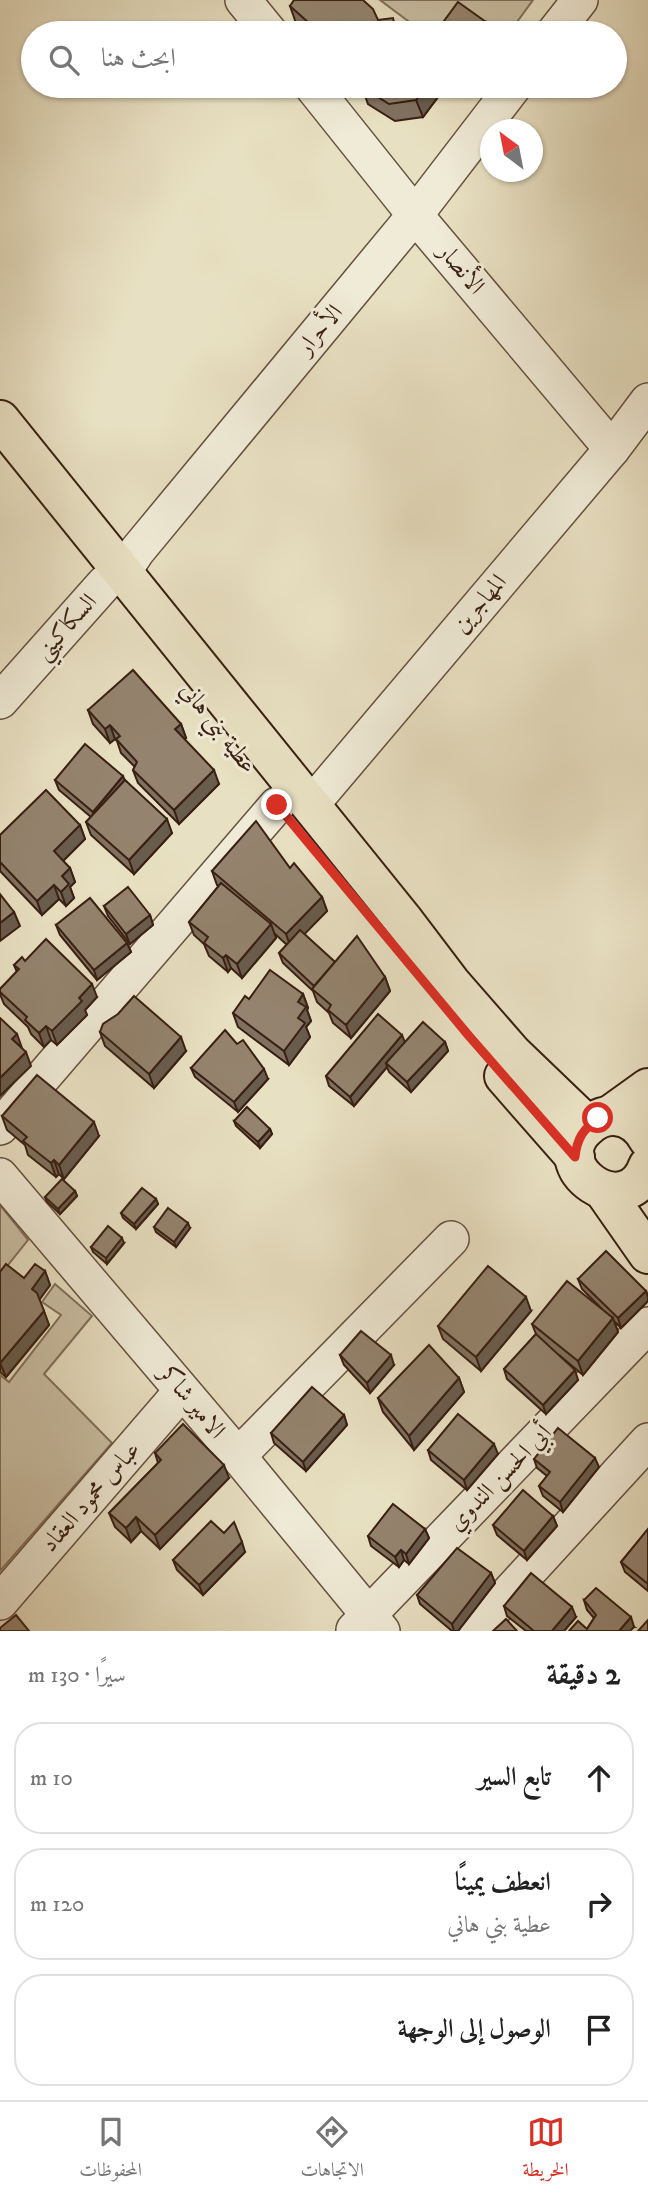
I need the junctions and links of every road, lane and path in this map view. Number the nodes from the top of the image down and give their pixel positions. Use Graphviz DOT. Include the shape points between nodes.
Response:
graph roads {
  1 [pos="243,0"];
  2 [pos="580,0"];
  3 [pos="260,21"];
  4 [pos="563,21"];
  5 [pos="322,98"];
  6 [pos="505,98"];
  7 [pos="415,215"];
  8 [pos="648,401"];
  9 [pos="0,420"];
  10 [pos="612,449"];
  11 [pos="0,455"];
  12 [pos="114,578"];
  13 [pos="0,701"];
  14 [pos="293,805"];
  15 [pos="648,1088"];
  16 [pos="0,1127"];
  17 [pos="590,1133"];
  18 [pos="648,1139"];
  19 [pos="0,1176"];
  20 [pos="634,1188"];
  21 [pos="451,1239"];
  22 [pos="648,1254"];
  23 [pos="648,1325"];
  24 [pos="182,1391"];
  25 [pos="648,1441"];
  26 [pos="238,1456"];
  27 [pos="0,1602"];
  28 [pos="368,1625"];
  29 [pos="474,1631"];
  1 -- 3 [label="street"];
  2 -- 4 [label="street"];
  5 -- 7 [label="street, الأنصار"];
  6 -- 7 [label="street, الأحرار"];
  7 -- 10 [label="street, الأنصار"];
  7 -- 12 [label="street, الأحرار"];
  8 -- 10 [label="street, المهاجرين"];
  9 -- 12 [label="main road"];
  10 -- 14 [label="street, المهاجرين"];
  11 -- 12 [label="main road, عطية بني هاني"];
  12 -- 13 [label="street, السكاكيني"];
  12 -- 14 [label="main road, عطية بني هاني"];
  14 -- 16 [label="street, المهاجرين"];
  14 -- 17 [label="main road, عطية بني هاني" via="404,921 513,1054"];
  15 -- 17 [label="main road"];
  17 -- 18 [label="main road" via="631,1120"];
  17 -- 20 [label="main road" via="583,1178 593,1186"];
  19 -- 24 [label="street, الامير شاكر"];
  20 -- 22 [label="main road"];
  21 -- 26 [label="street"];
  23 -- 28 [label="street, أبي الحسن الندوي"];
  24 -- 26 [label="street, الامير شاكر"];
  24 -- 27 [label="street, عباس محمود العقاد"];
  25 -- 29 [label="street"];
  26 -- 28 [label="street, الامير شاكر"];
}
